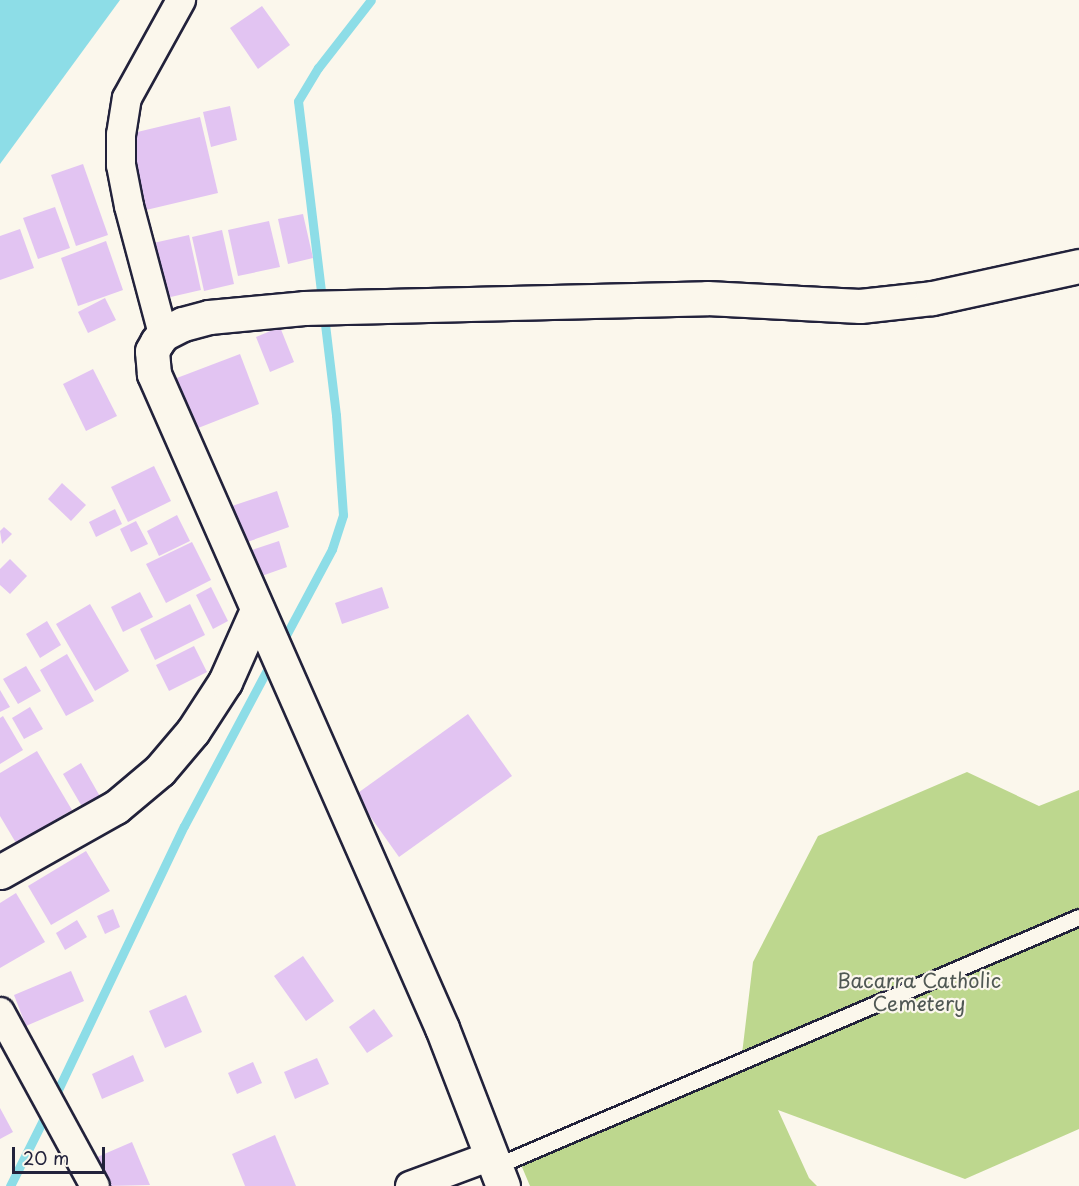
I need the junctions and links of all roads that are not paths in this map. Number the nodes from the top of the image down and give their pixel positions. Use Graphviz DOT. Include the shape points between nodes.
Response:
graph roads {
  1 [pos="181,0"];
  2 [pos="1079,266"];
  3 [pos="163,334"];
  4 [pos="257,610"];
  5 [pos="0,872"];
  6 [pos="1079,917"];
  7 [pos="0,1012"];
  8 [pos="496,1170"];
  9 [pos="95,1186"];
  10 [pos="410,1186"];
  1 -- 3 [label="street" via="127,98 121,135 121,165 129,206"];
  2 -- 3 [label="street" via="932,298 860,306 707,298 304,308 209,317"];
  3 -- 4 [label="street" via="152,351 154,374"];
  4 -- 5 [label="street" via="225,682 160,770 116,807"];
  4 -- 8 [label="street" via="442,1028"];
  6 -- 8 [label="lane"];
  7 -- 9 [label="street"];
  8 -- 10 [label="street"];
}
